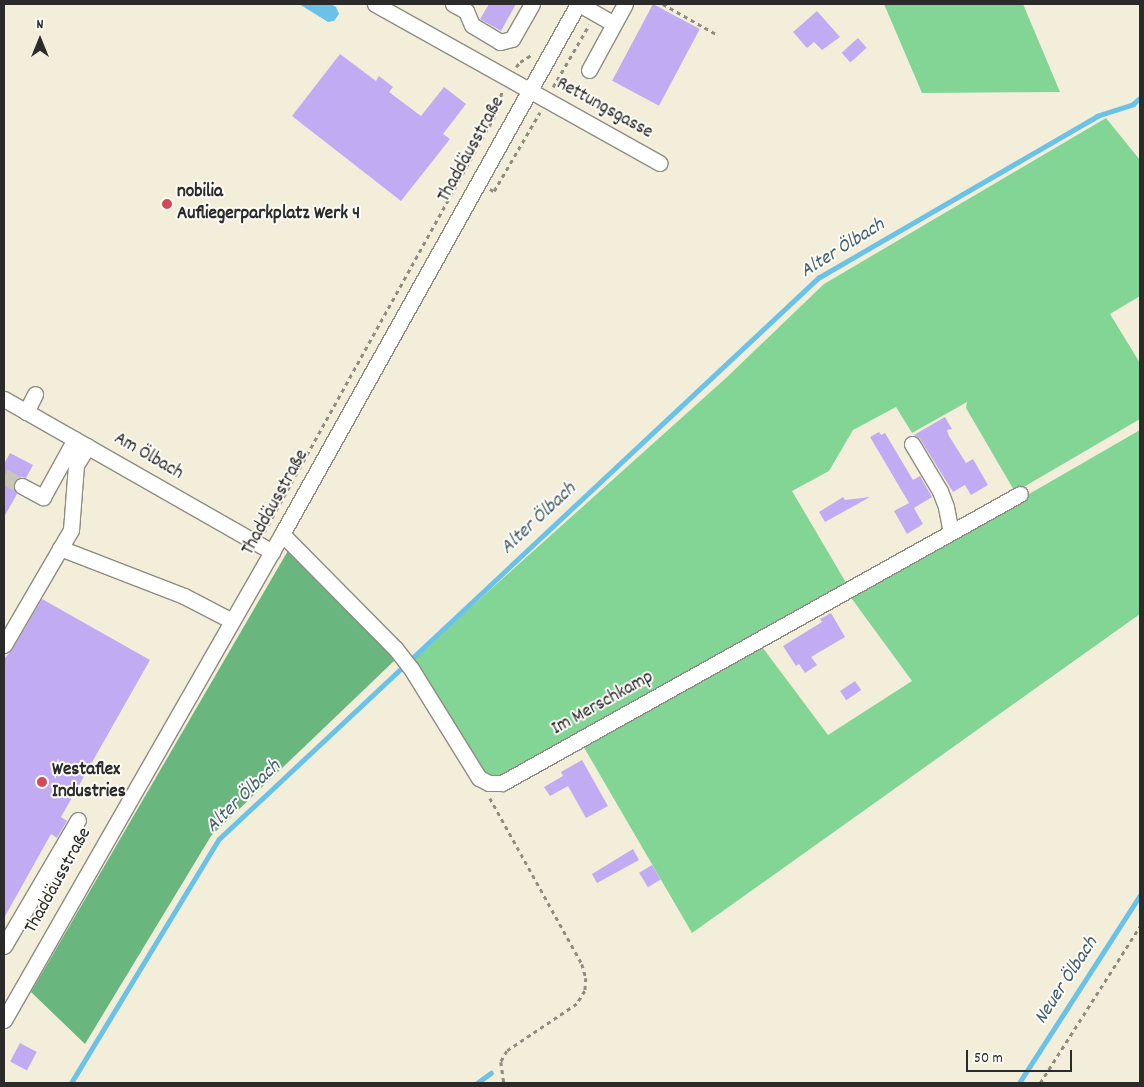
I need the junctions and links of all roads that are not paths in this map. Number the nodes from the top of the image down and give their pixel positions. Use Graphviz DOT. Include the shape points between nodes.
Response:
graph roads {
  1 [pos="453,4"];
  2 [pos="532,4"];
  3 [pos="578,4"];
  4 [pos="625,4"];
  5 [pos="384,6"];
  6 [pos="614,24"];
  7 [pos="588,70"];
  8 [pos="528,90"];
  9 [pos="660,163"];
  10 [pos="35,394"];
  11 [pos="4,399"];
  12 [pos="26,412"];
  13 [pos="82,442"];
  14 [pos="912,444"];
  15 [pos="22,486"];
  16 [pos="1020,494"];
  17 [pos="951,532"];
  18 [pos="282,534"];
  19 [pos="60,548"];
  20 [pos="272,552"];
  21 [pos="232,621"];
  22 [pos="4,645"];
  23 [pos="78,820"];
  24 [pos="4,946"];
  25 [pos="5,1015"];
  1 -- 2 [label="street" via="466,11 472,25 500,42 512,39"];
  3 -- 6 [label="street"];
  3 -- 8 [label="street, Thaddäusstraße"];
  4 -- 6 [label="street"];
  5 -- 8 [label="street, Rettungsgasse"];
  6 -- 7 [label="street"];
  8 -- 9 [label="street, Rettungsgasse"];
  8 -- 18 [label="street, Thaddäusstraße"];
  10 -- 12 [label="street"];
  11 -- 12 [label="street, Am Ölbach"];
  12 -- 13 [label="street, Am Ölbach"];
  13 -- 15 [label="street" via="43,497"];
  13 -- 19 [label="street" via="76,465 71,530"];
  13 -- 20 [label="street, Am Ölbach"];
  14 -- 17 [label="street" via="940,491"];
  16 -- 17 [label="street, Im Merschkamp"];
  17 -- 18 [label="street, Im Merschkamp" via="502,783 489,783 479,778 395,648"];
  18 -- 20 [label="street, Thaddäusstraße"];
  19 -- 21 [label="street" via="184,596"];
  19 -- 22 [label="street"];
  20 -- 21 [label="street, Thaddäusstraße"];
  21 -- 25 [label="street, Thaddäusstraße"];
  23 -- 24 [label="street"];
}
